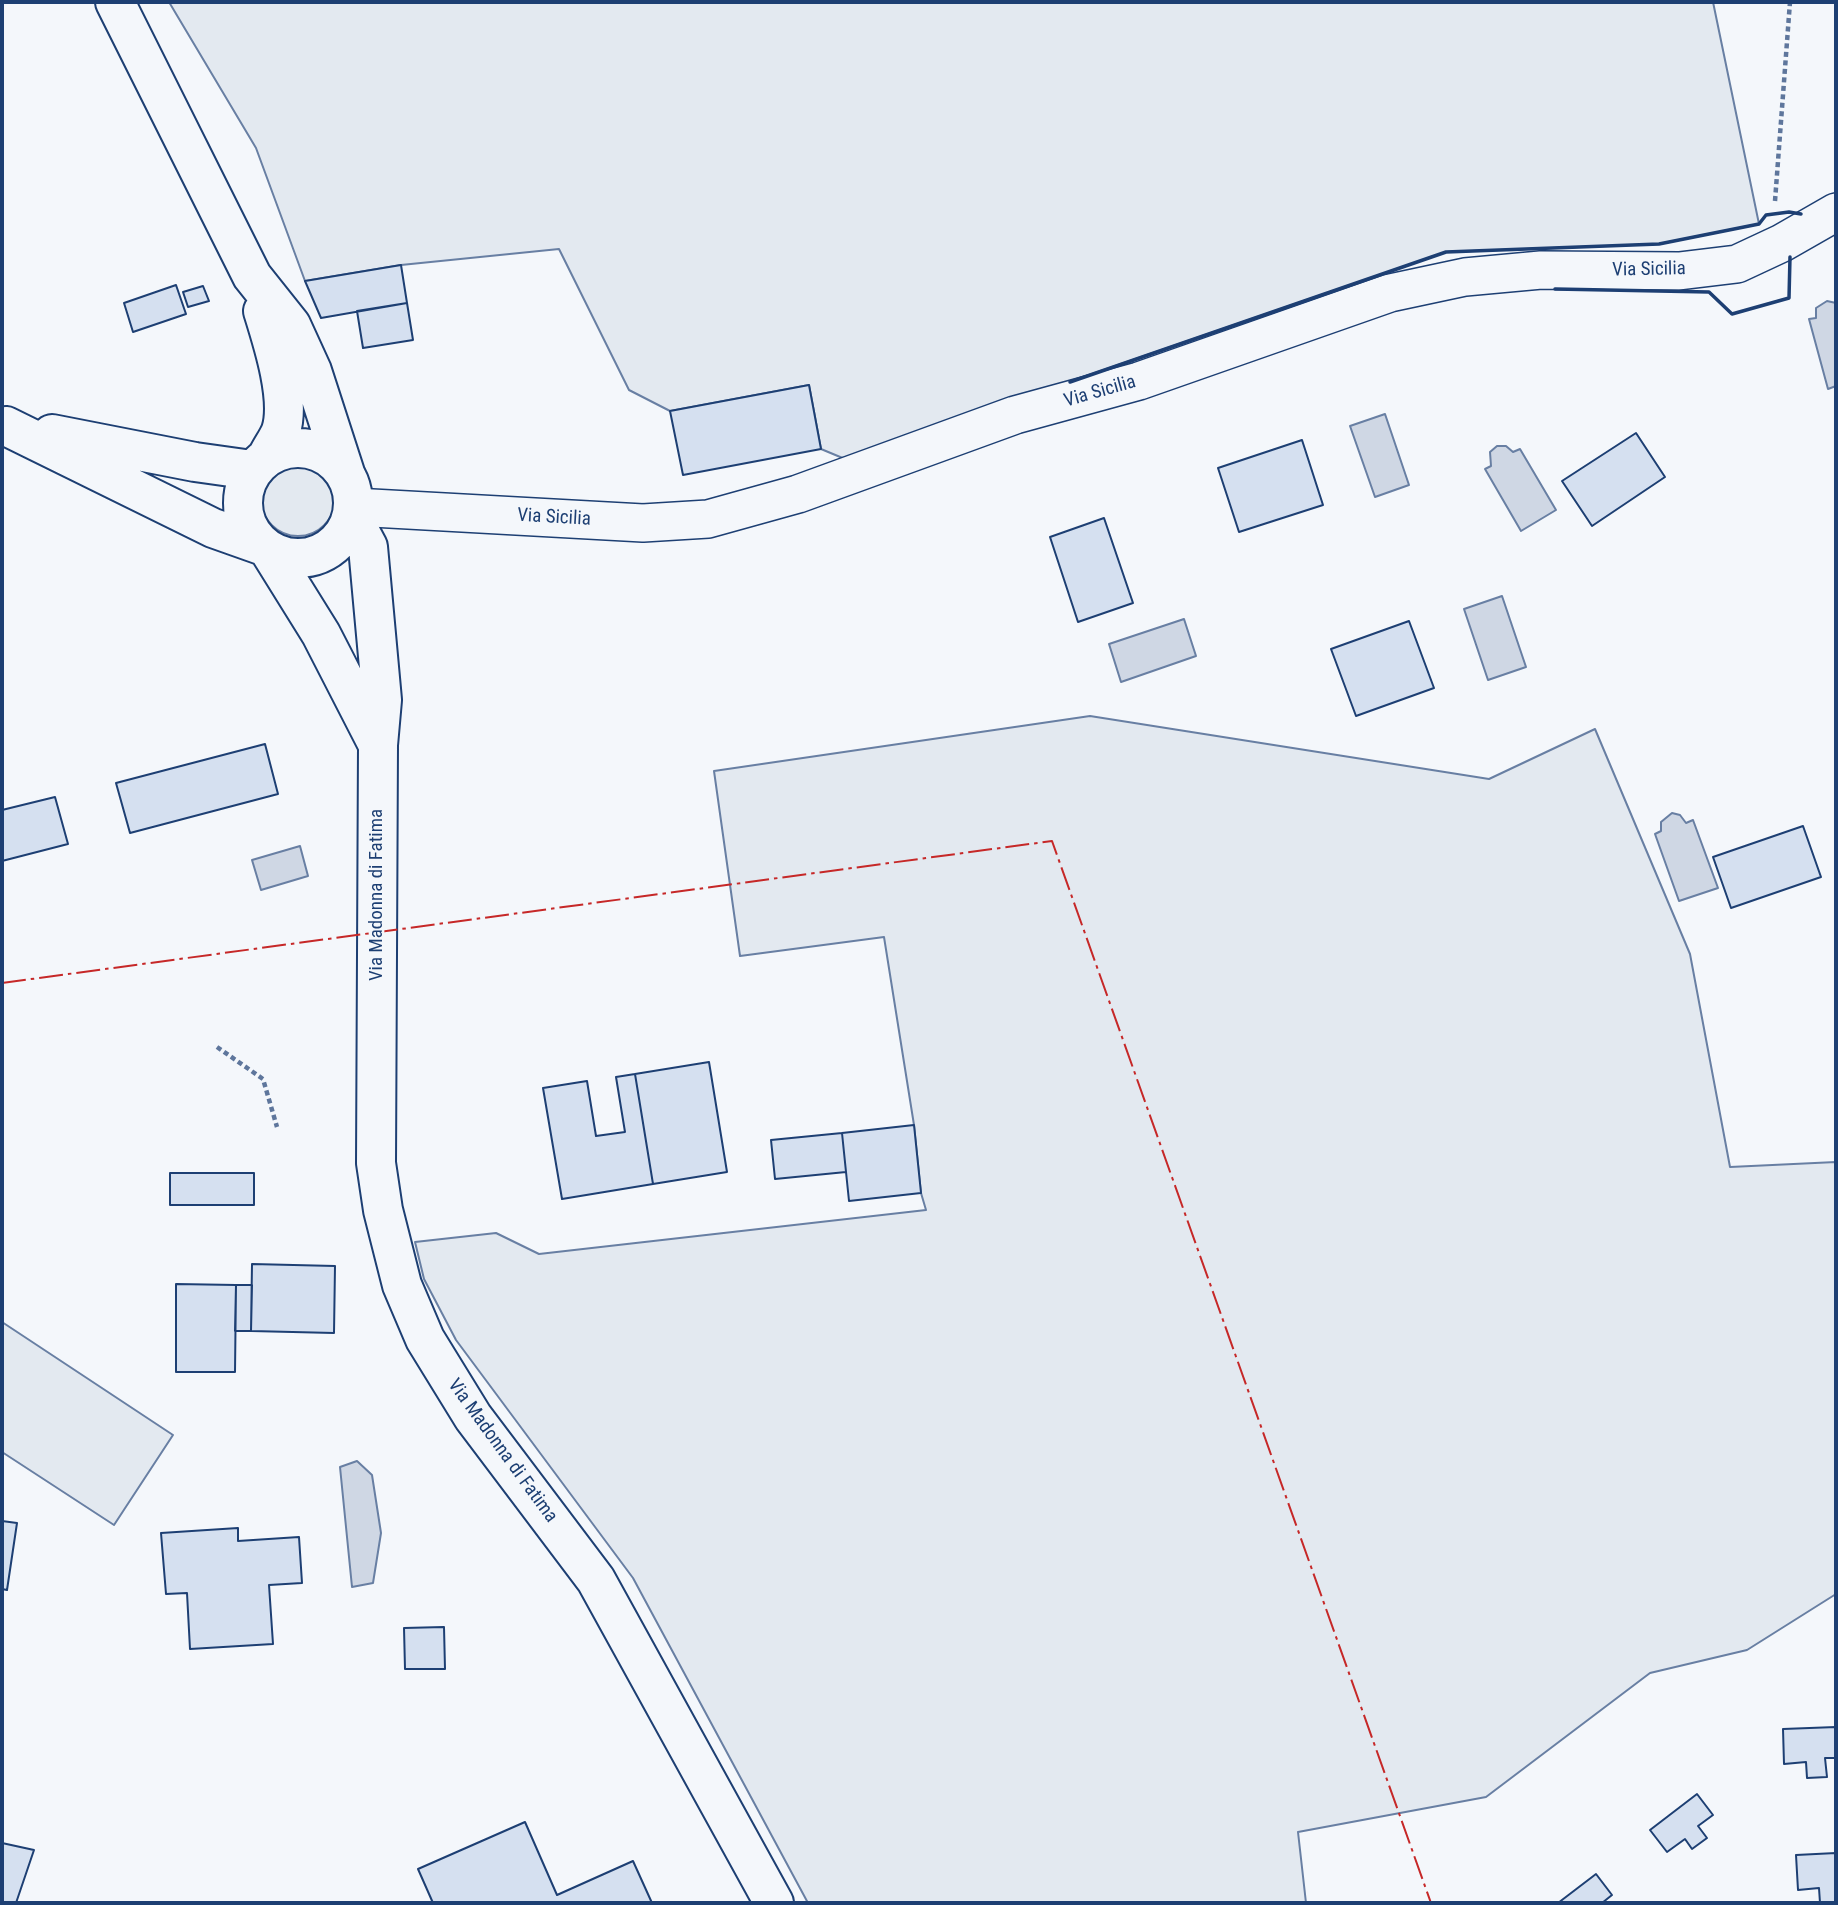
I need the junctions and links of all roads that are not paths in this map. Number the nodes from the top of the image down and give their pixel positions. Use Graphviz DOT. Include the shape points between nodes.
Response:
graph roads {
  1 [pos="115,2"];
  2 [pos="1836,212"];
  3 [pos="252,276"];
  4 [pos="4,425"];
  5 [pos="260,463"];
  6 [pos="350,499"];
  7 [pos="266,548"];
  8 [pos="378,745"];
  9 [pos="774,1903"];
  1 -- 3 [label="main road"];
  2 -- 6 [label="street, Via Sicilia" via="1737,264 1679,271 1541,270 1465,277 1390,293 1139,381 1015,415 798,494 708,519 643,523"];
  3 -- 5 [label="main road" via="276,355 283,398 281,429"];
  3 -- 6 [label="main road, Via Madonna di Fatima" via="291,325 312,371"];
  4 -- 5 [label="main road" via="195,462"];
  4 -- 7 [label="main road" via="213,528"];
  5 -- 6 [label="main road" via="289,448 310,449 330,457"];
  5 -- 7 [label="main road" via="244,488 242,509 248,529"];
  6 -- 7 [label="main road" via="345,533 320,554 303,559"];
  6 -- 8 [label="main road, Via Madonna di Fatima" via="368,547 382,700"];
  7 -- 8 [label="main road" via="327,646"];
  8 -- 9 [label="main road, Via Madonna di Fatima" via="376,1164 402,1285 425,1339 473,1418 596,1580"];
}
